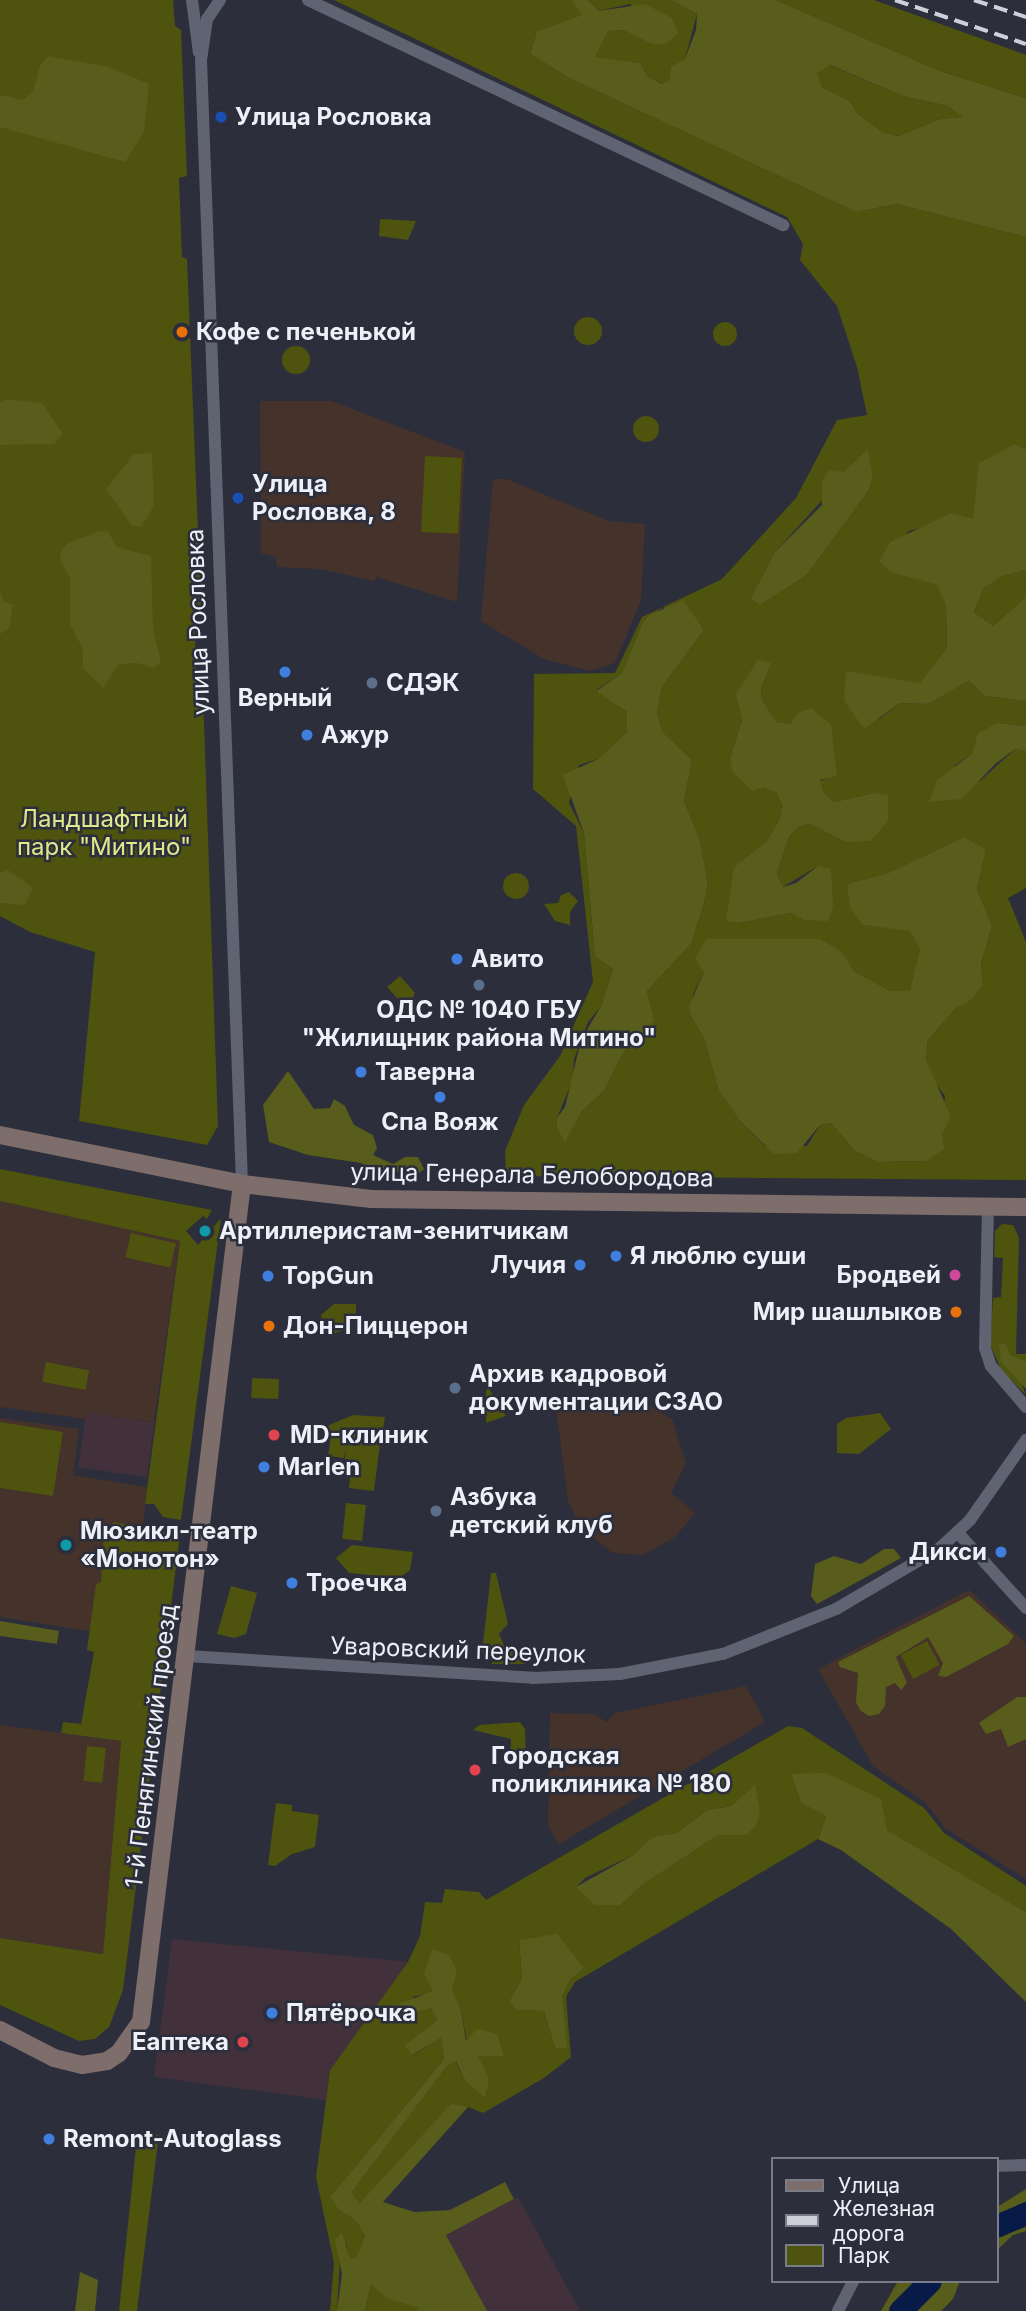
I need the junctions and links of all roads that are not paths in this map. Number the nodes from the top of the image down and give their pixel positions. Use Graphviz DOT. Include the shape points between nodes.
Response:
graph roads {
  1 [pos="192,0"];
  2 [pos="220,0"];
  3 [pos="309,0"];
  4 [pos="201,60"];
  5 [pos="783,225"];
  6 [pos="0,1135"];
  7 [pos="242,1184"];
  8 [pos="988,1206"];
  9 [pos="1026,1207"];
  10 [pos="1026,1407"];
  11 [pos="1026,1440"];
  12 [pos="959,1534"];
  13 [pos="1026,1608"];
  14 [pos="187,1656"];
  15 [pos="0,2030"];
  16 [pos="1026,2165"];
  17 [pos="998,2166"];
  18 [pos="852,2283"];
  19 [pos="838,2311"];
  1 -- 4 [label="street, улица Рословка"];
  2 -- 4 [label="street, улица Рословка" via="207,19"];
  3 -- 5 [label="street"];
  4 -- 7 [label="street, улица Рословка"];
  6 -- 7 [label="main road, улица Генерала Белобородова"];
  7 -- 8 [label="main road, улица Генерала Белобородова" via="421,1201"];
  7 -- 14 [label="main road, 1-й Пенягинский проезд"];
  8 -- 9 [label="main road, улица Генерала Белобородова"];
  8 -- 10 [label="street" via="985,1348 991,1366"];
  11 -- 12 [label="street, Уваровский переулок"];
  12 -- 13 [label="street"];
  12 -- 14 [label="street, Уваровский переулок" via="883,1585 790,1630 723,1654 620,1674 533,1678"];
  14 -- 15 [label="main road, 1-й Пенягинский проезд" via="145,2004 136,2033 107,2061 82,2065 54,2058"];
  16 -- 17 [label="street"];
  18 -- 19 [label="street"];
}
